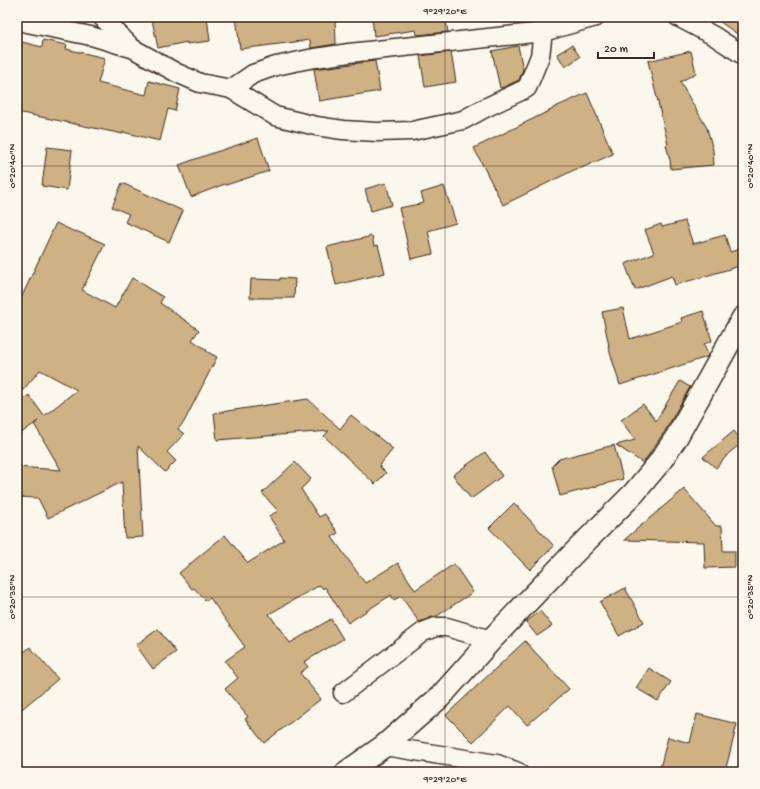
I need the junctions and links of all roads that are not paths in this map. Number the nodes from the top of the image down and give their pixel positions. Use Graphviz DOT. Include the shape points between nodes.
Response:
graph roads {
  1 [pos="596,17"];
  2 [pos="678,17"];
  3 [pos="108,18"];
  4 [pos="17,21"];
  5 [pos="543,32"];
  6 [pos="132,48"];
  7 [pos="743,55"];
  8 [pos="231,89"];
  9 [pos="743,318"];
  10 [pos="491,640"];
  11 [pos="343,693"];
  12 [pos="384,746"];
  13 [pos="348,772"];
  14 [pos="518,772"];
  1 -- 5 [label="street"];
  2 -- 7 [label="street"];
  3 -- 6 [label="street"];
  4 -- 6 [label="street" via="91,36"];
  5 -- 8 [label="street" via="309,59 253,74"];
  5 -- 8 [label="street" via="540,56 527,88 463,120 412,131 377,132 316,126 275,116"];
  6 -- 8 [label="street" via="200,83"];
  9 -- 10 [label="street" via="676,438 659,463 634,493"];
  10 -- 11 [label="street" via="447,627 436,627 423,632"];
  10 -- 12 [label="street" via="440,697"];
  12 -- 13 [label="street"];
  12 -- 14 [label="street" via="497,764"];
}
